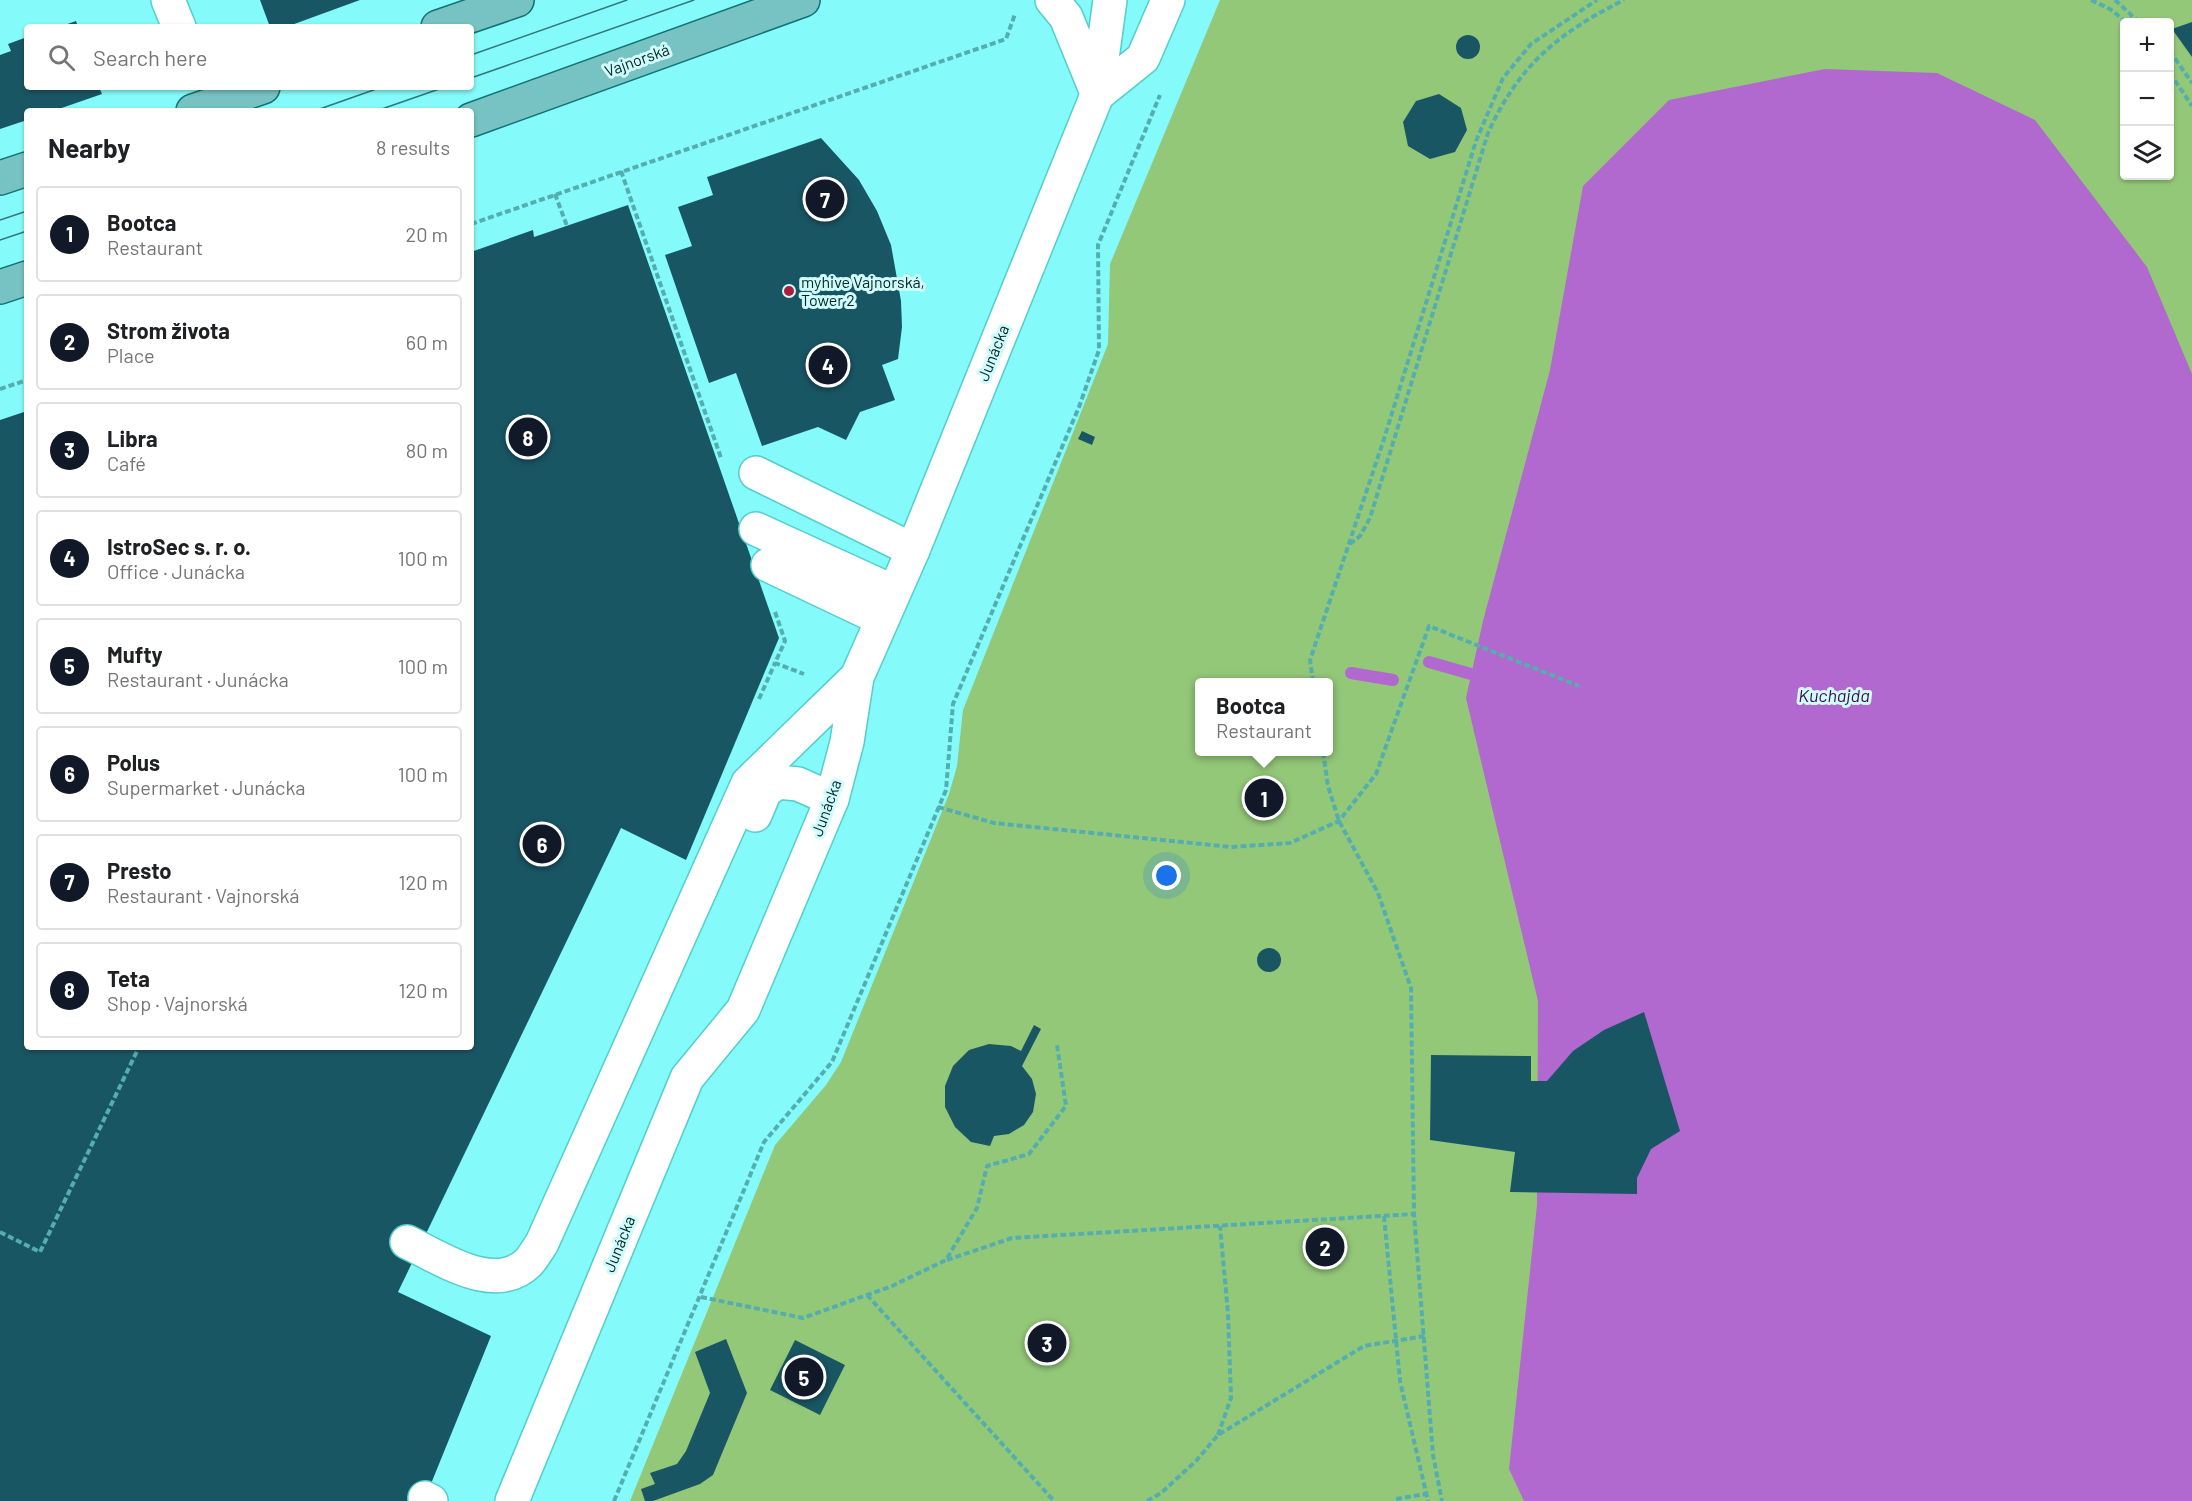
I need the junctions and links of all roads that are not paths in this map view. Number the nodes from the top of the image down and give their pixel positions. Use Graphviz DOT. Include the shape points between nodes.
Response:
graph roads {
  1 [pos="168,0"];
  2 [pos="517,0"];
  3 [pos="803,0"];
  4 [pos="1052,0"];
  5 [pos="1110,0"];
  6 [pos="1168,0"];
  7 [pos="178,24"];
  8 [pos="447,24"];
  9 [pos="253,90"];
  10 [pos="1097,95"];
  11 [pos="204,104"];
  12 [pos="474,119"];
  13 [pos="24,170"];
  14 [pos="0,178"];
  15 [pos="24,279"];
  16 [pos="0,287"];
  17 [pos="756,473"];
  18 [pos="756,529"];
  19 [pos="913,550"];
  20 [pos="768,565"];
  21 [pos="888,606"];
  22 [pos="857,677"];
  23 [pos="756,787"];
  24 [pos="832,799"];
  25 [pos="402,1252"];
  26 [pos="512,1501"];
  1 -- 7 [label="street"];
  2 -- 8 [label="main road"];
  3 -- 12 [label="main road, Vajnorská"];
  4 -- 10 [label="street" via="1066,17"];
  5 -- 10 [label="street, Junácka"];
  6 -- 10 [label="street, Junácka" via="1143,58"];
  9 -- 11 [label="main road"];
  10 -- 19 [label="street, Junácka"];
  13 -- 14 [label="main road"];
  15 -- 16 [label="main road"];
  17 -- 19 [label="street"];
  18 -- 21 [label="street"];
  19 -- 21 [label="street, Junácka"];
  20 -- 21 [label="street"];
  21 -- 22 [label="street, Junácka"];
  22 -- 23 [label="street"];
  22 -- 24 [label="street, Junácka" via="847,742"];
  23 -- 24 [label="street" via="789,783"];
  23 -- 25 [label="street" via="542,1243 528,1262 513,1272 495,1276"];
  24 -- 26 [label="street, Junácka" via="743,1010 687,1078"];
}
